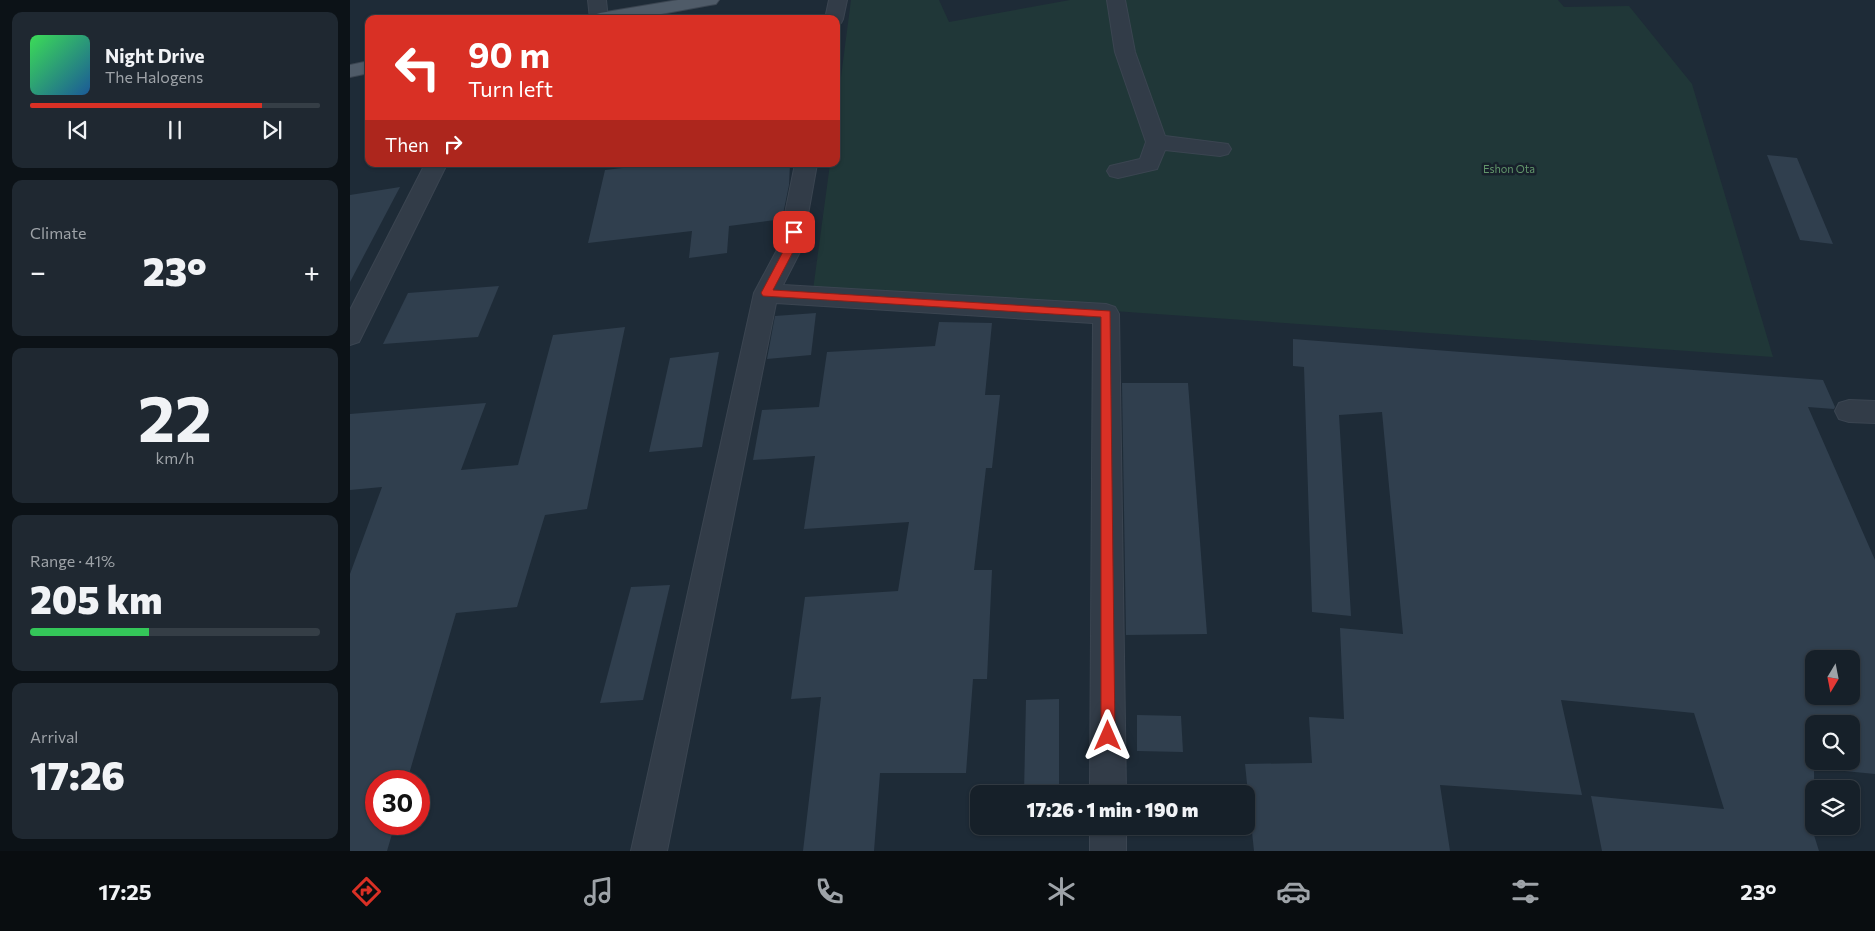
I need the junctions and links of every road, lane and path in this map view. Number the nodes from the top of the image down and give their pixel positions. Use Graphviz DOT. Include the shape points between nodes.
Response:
graph roads {
  1 [pos="597,0"];
  2 [pos="710,0"];
  3 [pos="838,0"];
  4 [pos="1116,0"];
  5 [pos="599,15"];
  6 [pos="622,15"];
  7 [pos="835,15"];
  8 [pos="365,68"];
  9 [pos="350,71"];
  10 [pos="1157,142"];
  11 [pos="1220,149"];
  12 [pos="434,167"];
  13 [pos="805,167"];
  14 [pos="1118,171"];
  15 [pos="766,293"];
  16 [pos="350,335"];
  17 [pos="1108,785"];
  18 [pos="1108,835"];
  19 [pos="649,851"];
  20 [pos="1108,851"];
  1 -- 5 [label="street"];
  2 -- 6 [label="main road"];
  3 -- 7 [label="street"];
  4 -- 10 [label="street" via="1125,52"];
  8 -- 9 [label="main road"];
  10 -- 11 [label="street"];
  10 -- 14 [label="street" via="1149,164"];
  12 -- 16 [label="street"];
  13 -- 15 [label="street" via="790,248"];
  15 -- 17 [label="street" via="1106,314"];
  15 -- 19 [label="street"];
  18 -- 20 [label="street"];
}
